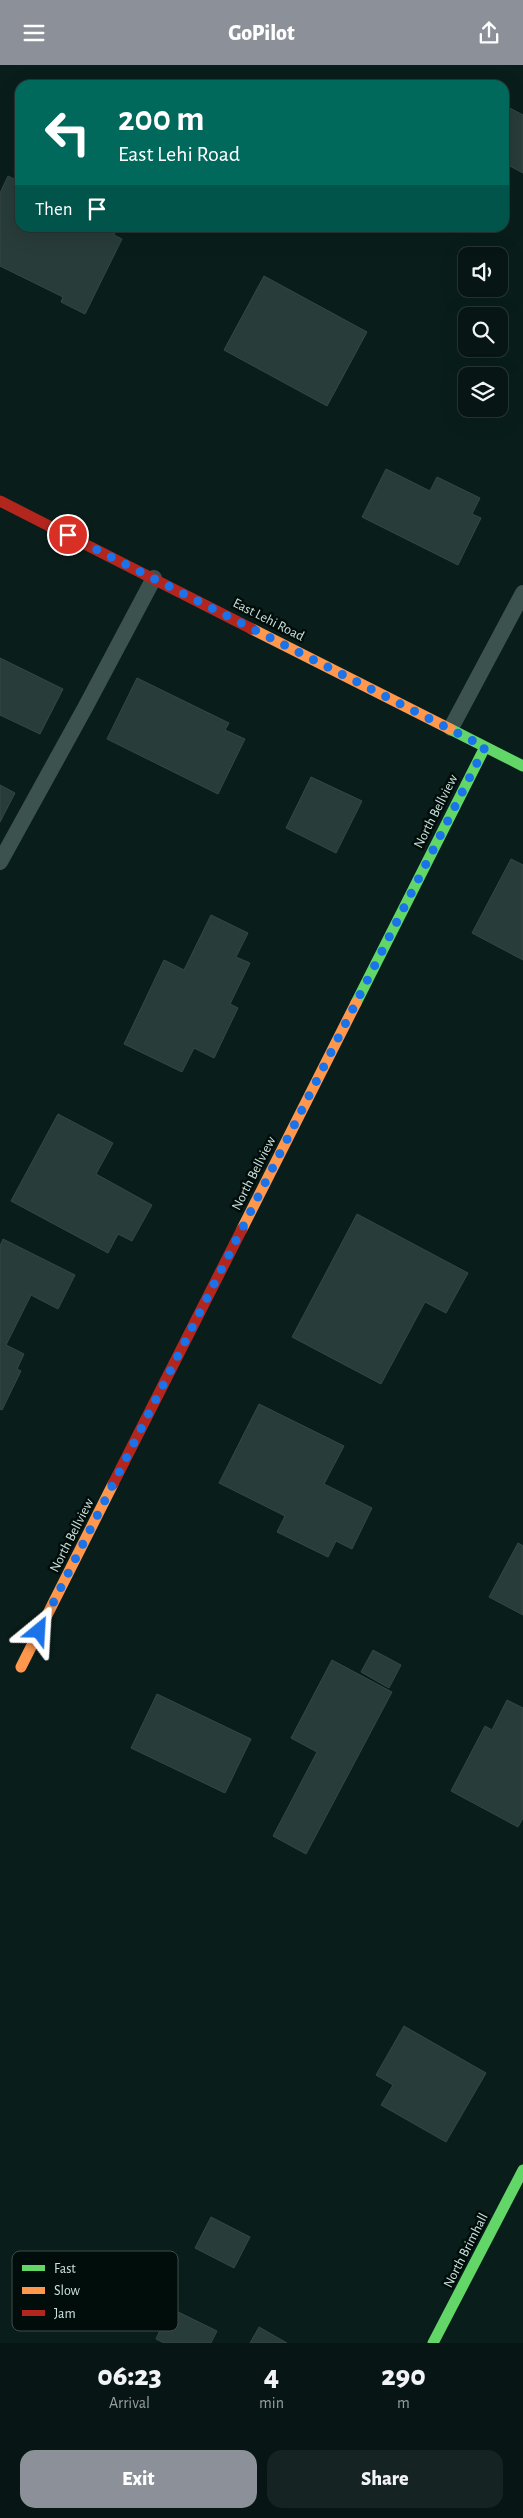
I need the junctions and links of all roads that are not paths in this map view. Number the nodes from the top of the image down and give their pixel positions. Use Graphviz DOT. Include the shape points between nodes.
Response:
graph roads {
  1 [pos="0,501"];
  2 [pos="154,578"];
  3 [pos="523,593"];
  4 [pos="451,729"];
  5 [pos="485,747"];
  6 [pos="523,766"];
  7 [pos="0,862"];
  8 [pos="21,1667"];
  9 [pos="523,2170"];
  10 [pos="433,2343"];
  1 -- 2 [label="street, East Lehi Road"];
  2 -- 4 [label="street, East Lehi Road"];
  2 -- 7 [label="lane"];
  3 -- 4 [label="lane"];
  4 -- 5 [label="street, East Lehi Road"];
  5 -- 6 [label="street, East Lehi Road"];
  5 -- 8 [label="street, North Bellview"];
  9 -- 10 [label="street, North Brimhall"];
}
